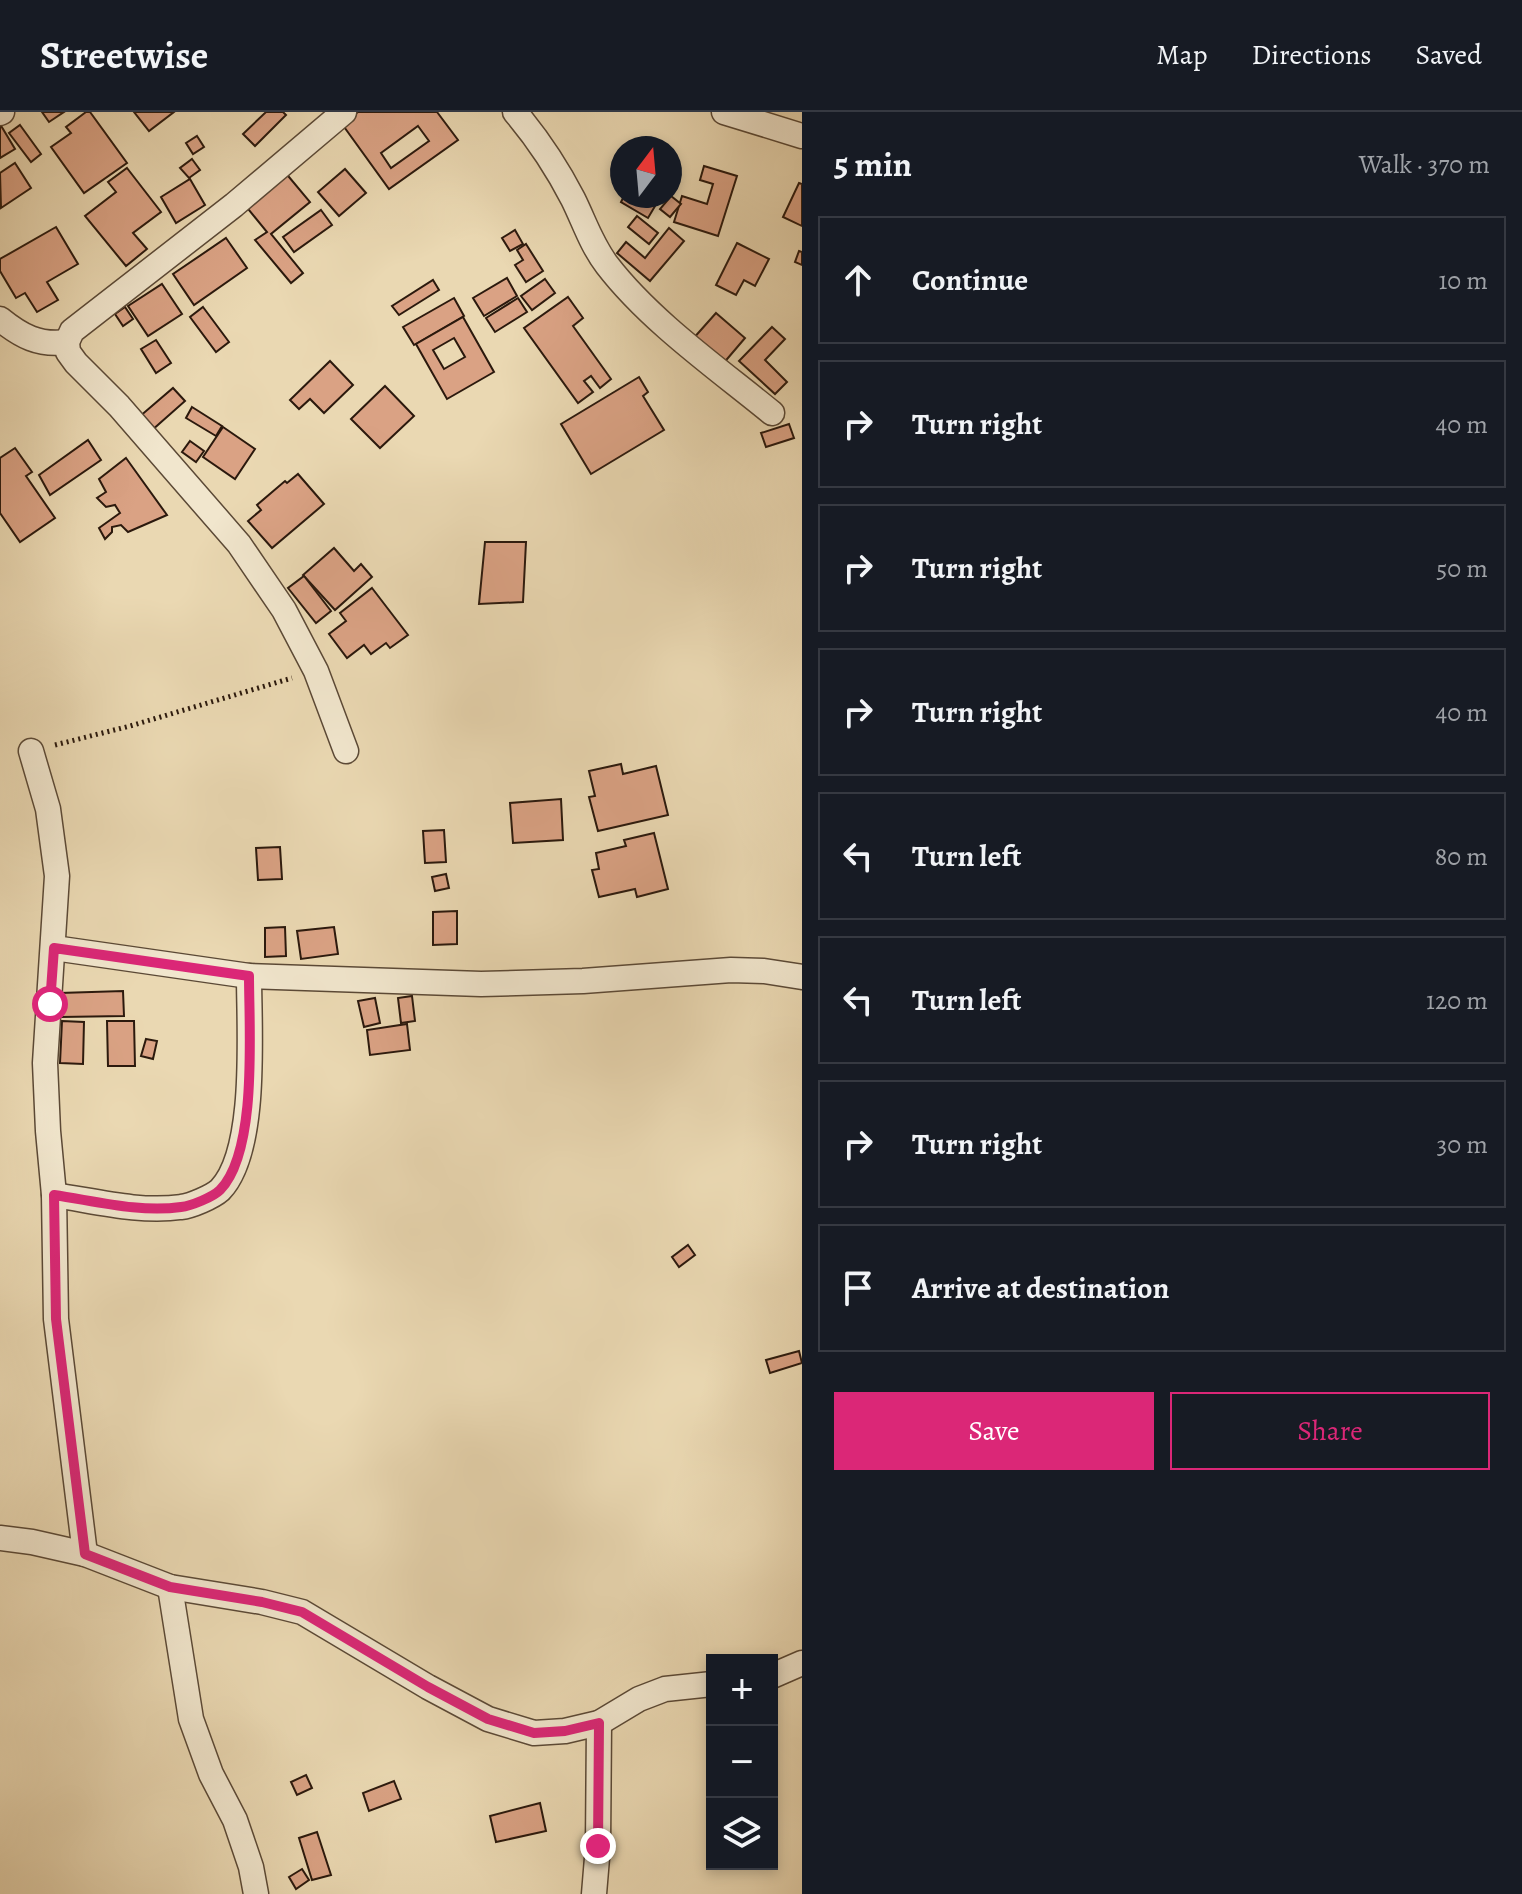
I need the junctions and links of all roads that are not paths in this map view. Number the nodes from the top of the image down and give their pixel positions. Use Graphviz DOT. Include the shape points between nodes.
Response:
graph roads {
  1 [pos="344,112"];
  2 [pos="515,112"];
  3 [pos="724,112"];
  4 [pos="802,136"];
  5 [pos="0,319"];
  6 [pos="67,342"];
  7 [pos="772,413"];
  8 [pos="31,751"];
  9 [pos="346,751"];
  10 [pos="54,948"];
  11 [pos="249,976"];
  12 [pos="802,977"];
  13 [pos="54,1195"];
  14 [pos="0,1538"];
  15 [pos="85,1554"];
  16 [pos="170,1587"];
  17 [pos="802,1663"];
  18 [pos="778,1673"];
  19 [pos="706,1685"];
  20 [pos="599,1723"];
  21 [pos="256,1894"];
  22 [pos="594,1894"];
  1 -- 6 [label="street" via="72,331"];
  2 -- 7 [label="street" via="551,162 607,265 640,301"];
  3 -- 4 [label="street"];
  5 -- 6 [label="street" via="34,341"];
  6 -- 9 [label="street" via="76,363 239,544 284,610 316,671"];
  8 -- 10 [label="street" via="48,809 57,876"];
  10 -- 11 [label="street"];
  10 -- 13 [label="street" via="45,1063"];
  11 -- 12 [label="street" via="481,984 731,970"];
  11 -- 13 [label="street" via="243,1135 234,1169 219,1192 184,1207 149,1209"];
  13 -- 15 [label="street" via="56,1319"];
  14 -- 15 [label="street"];
  15 -- 16 [label="street"];
  16 -- 20 [label="street" via="302,1612 428,1687 503,1724 534,1733"];
  16 -- 21 [label="street" via="191,1719 235,1820"];
  17 -- 18 [label="street"];
  19 -- 20 [label="street" via="665,1689"];
  20 -- 22 [label="street"];
}
